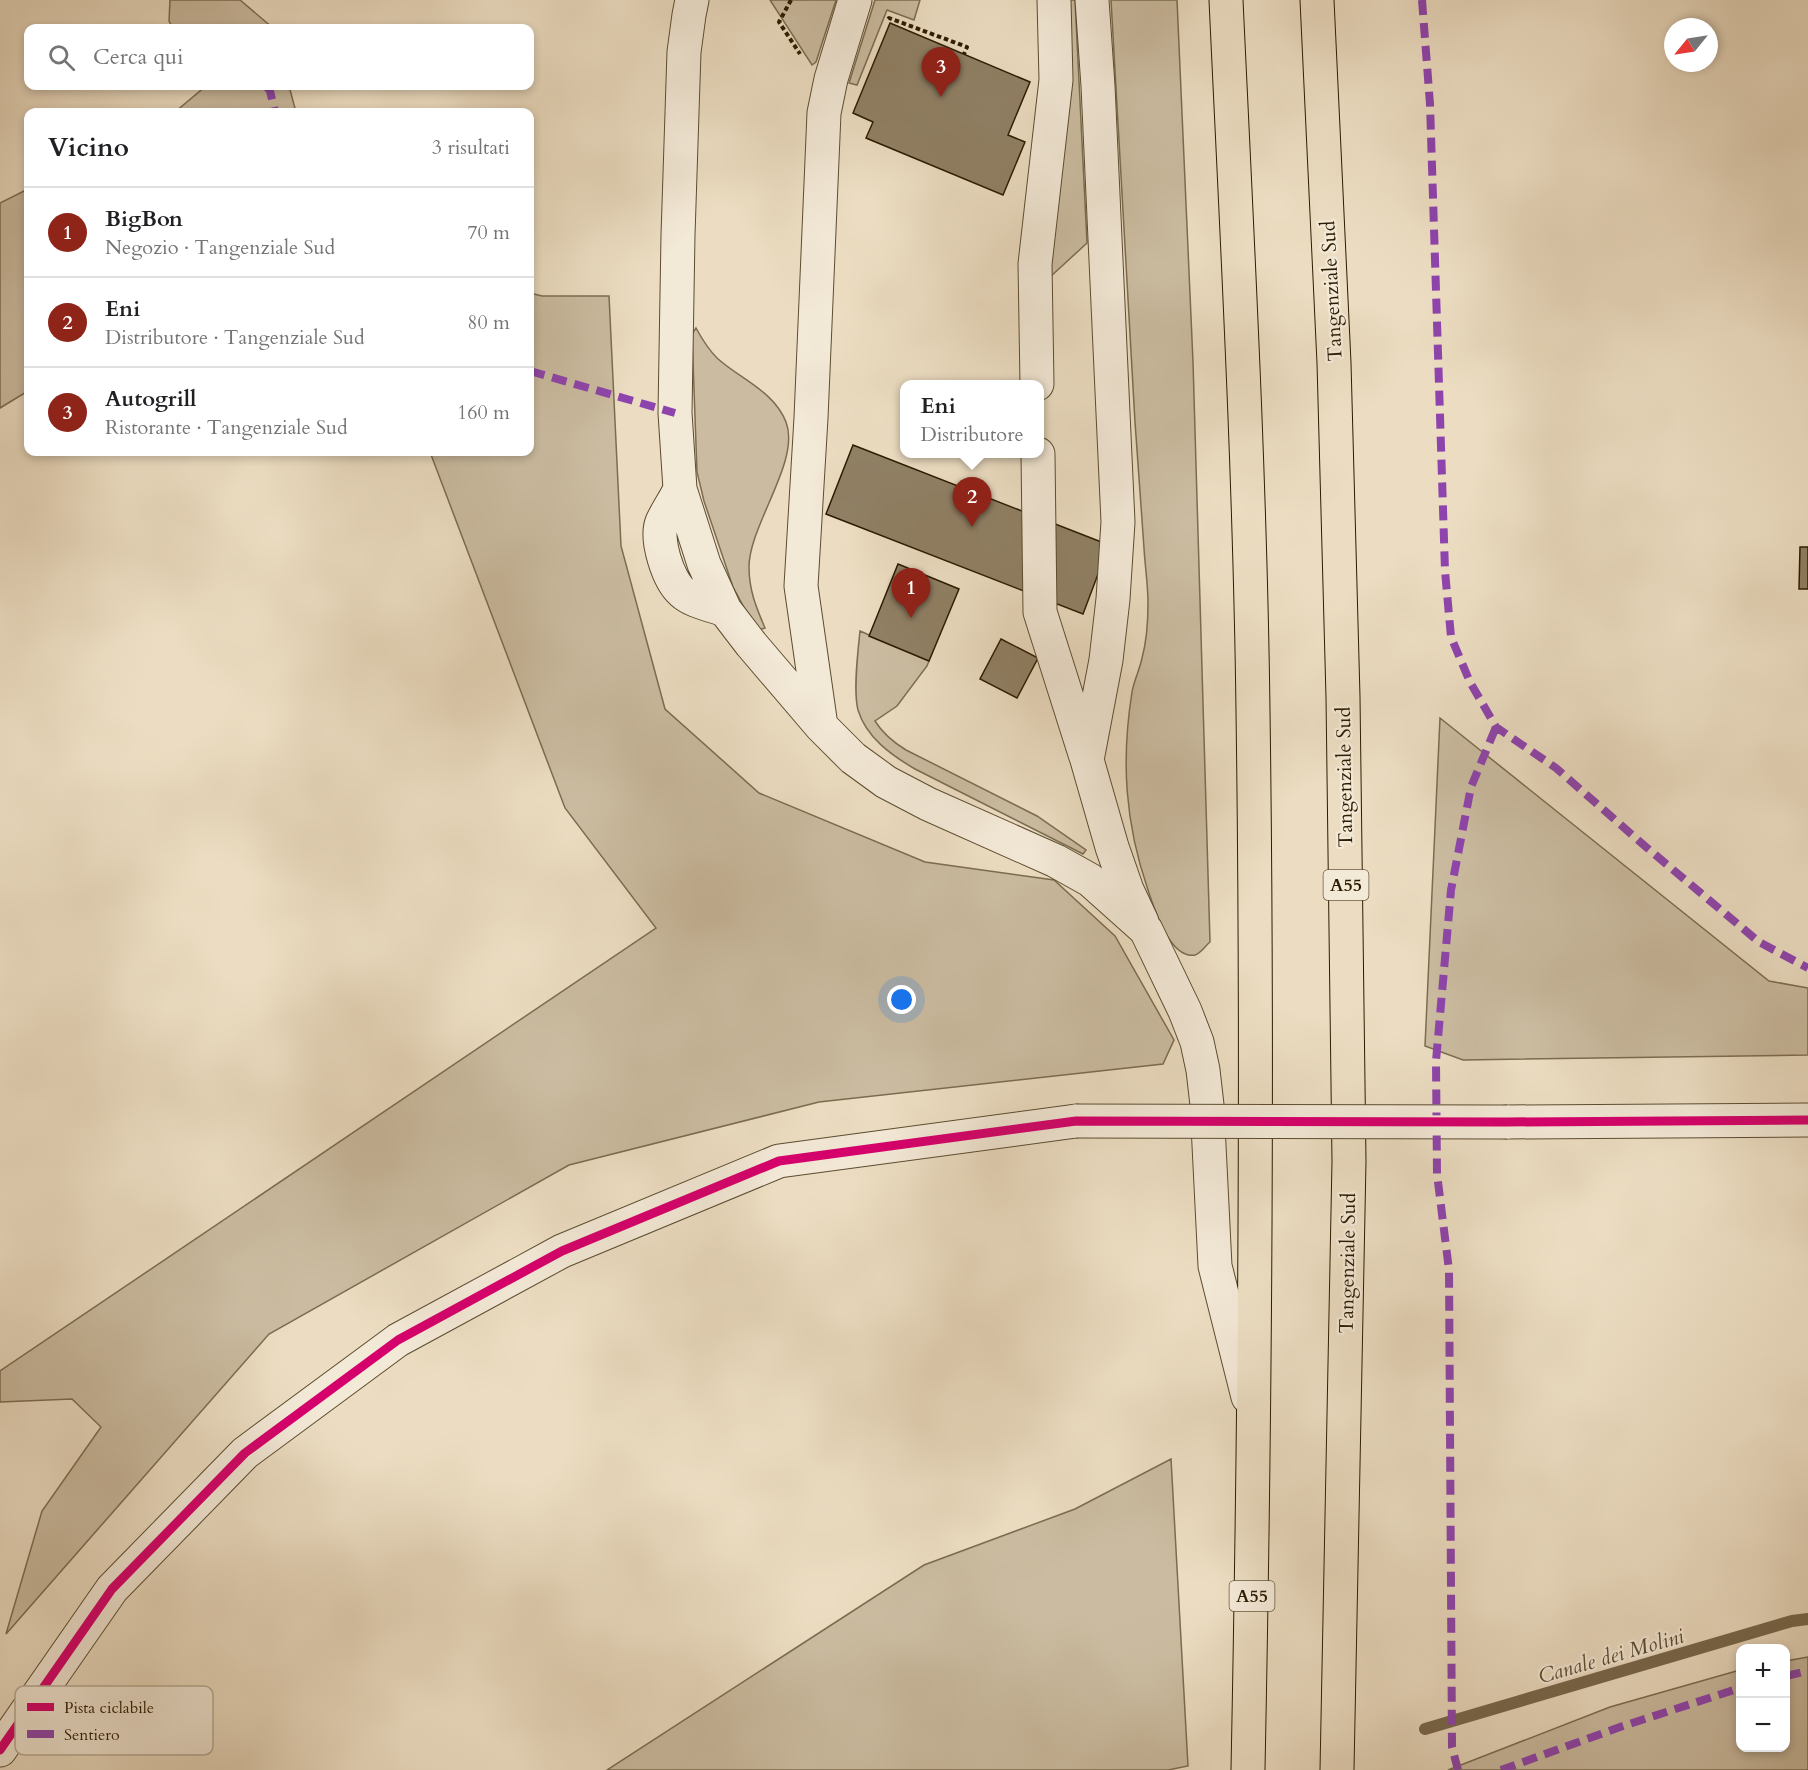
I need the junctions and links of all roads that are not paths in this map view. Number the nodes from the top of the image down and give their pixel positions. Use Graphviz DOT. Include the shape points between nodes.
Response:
graph roads {
  1 [pos="692,0"];
  2 [pos="855,0"];
  3 [pos="1054,0"];
  4 [pos="1092,0"];
  5 [pos="1226,0"];
  6 [pos="1317,0"];
  7 [pos="1037,380"];
  8 [pos="1038,458"];
  9 [pos="821,726"];
  10 [pos="1087,760"];
  11 [pos="1146,930"];
  12 [pos="1808,1120"];
  13 [pos="1255,1422"];
  14 [pos="45,1686"];
  15 [pos="15,1728"];
  16 [pos="0,1750"];
  17 [pos="1248,1770"];
  18 [pos="1337,1770"];
  1 -- 9 [label="street" via="684,52 678,259 675,413 680,489 704,564 725,610"];
  2 -- 9 [label="street" via="824,113 801,586"];
  3 -- 7 [label="street" via="1056,80 1035,264"];
  4 -- 10 [label="street" via="1118,522 1106,660"];
  5 -- 13 [label="highway, A55" via="1243,363 1253,708"];
  6 -- 18 [label="highway, Tangenziale Sud / A55" via="1335,387 1349,1161"];
  8 -- 10 [label="street" via="1040,612"];
  9 -- 11 [label="street" via="853,758 886,782 1090,880"];
  10 -- 11 [label="street" via="1116,857"];
  11 -- 13 [label="street" via="1197,1042 1207,1105 1215,1266"];
  12 -- 14 [label="street, bridge" via="1076,1121 779,1161 562,1251 398,1340 245,1453 112,1589"];
  13 -- 17 [label="highway, A55"];
  15 -- 16 [label="street, bridge"];
}
